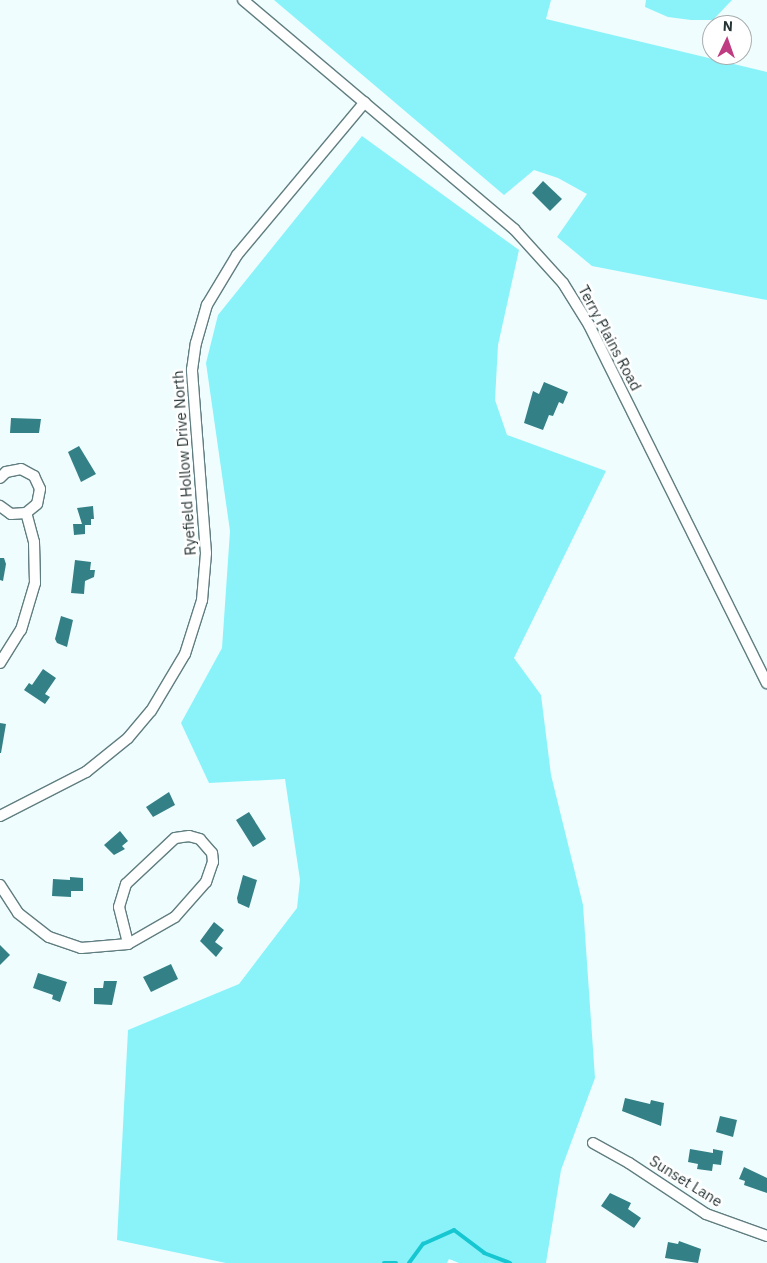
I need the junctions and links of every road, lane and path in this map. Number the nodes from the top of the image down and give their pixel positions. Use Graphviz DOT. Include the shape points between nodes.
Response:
graph roads {
  1 [pos="243,0"];
  2 [pos="365,102"];
  3 [pos="0,478"];
  4 [pos="0,506"];
  5 [pos="26,513"];
  6 [pos="0,663"];
  7 [pos="767,683"];
  8 [pos="0,816"];
  9 [pos="0,885"];
  10 [pos="128,944"];
  11 [pos="593,1143"];
  12 [pos="767,1236"];
  1 -- 2 [label="street, Terry Plains Road"];
  2 -- 7 [label="street, Terry Plains Road" via="514,229 573,296"];
  2 -- 8 [label="street, Ryefield Hollow Drive North" via="237,254 207,305 192,370 206,553 202,600 182,661 151,711 128,738 86,772"];
  3 -- 5 [label="street" via="6,472 20,469 38,482 37,504"];
  4 -- 5 [label="street" via="11,514"];
  5 -- 6 [label="street" via="34,542 34,583 21,630"];
  9 -- 10 [label="street" via="18,913 57,940 81,948"];
  10 -- 10 [label="street" via="175,917 206,882 212,869 212,853 200,839 189,836 175,838 126,884 119,906"];
  11 -- 12 [label="street, Sunset Lane" via="706,1214"];
}
